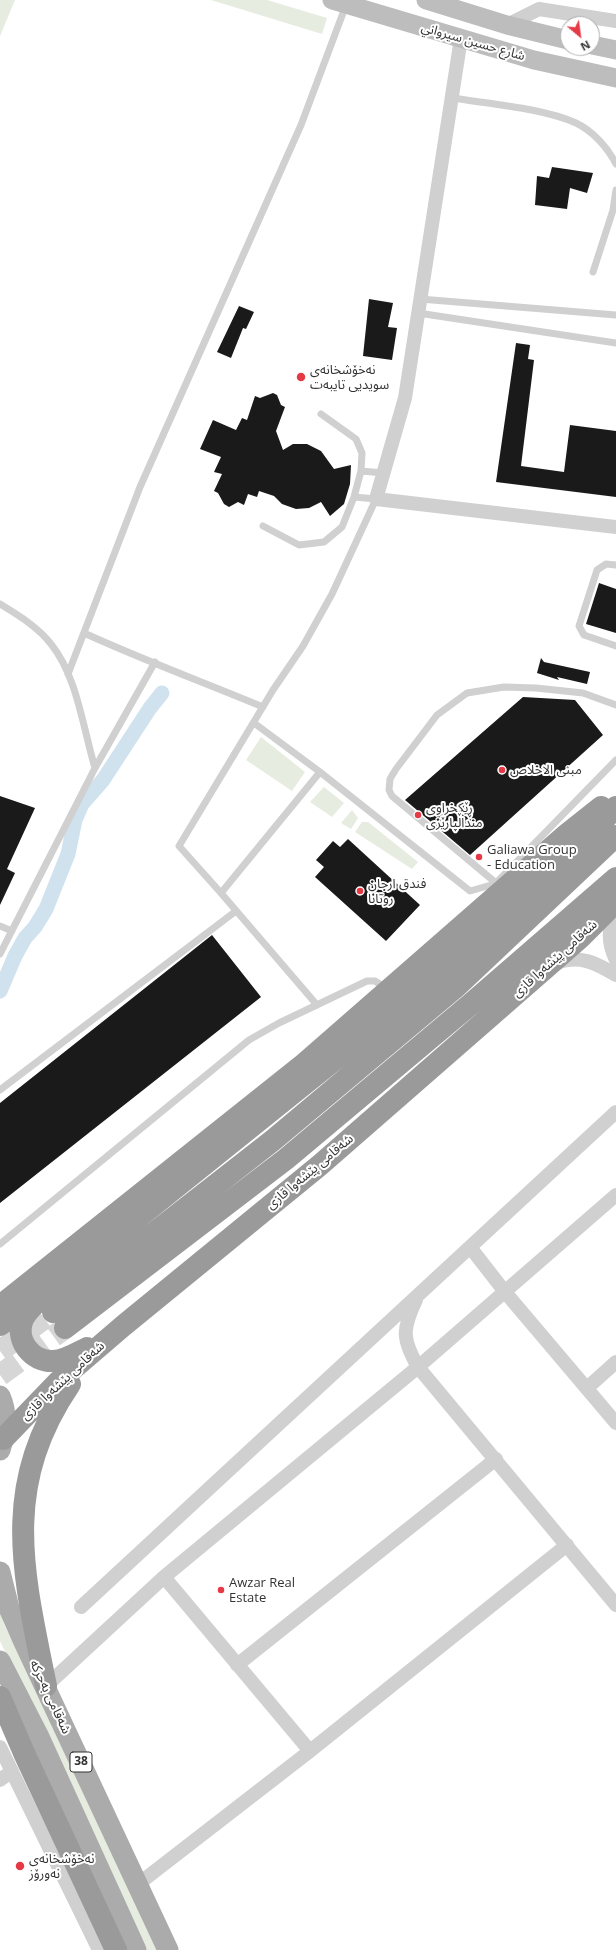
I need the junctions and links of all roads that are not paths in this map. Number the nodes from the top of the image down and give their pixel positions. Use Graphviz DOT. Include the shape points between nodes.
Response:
graph roads {
  1 [pos="424,0"];
  2 [pos="339,2"];
  3 [pos="616,21"];
  4 [pos="507,25"];
  5 [pos="418,26"];
  6 [pos="461,38"];
  7 [pos="560,38"];
  8 [pos="600,47"];
  9 [pos="616,50"];
  10 [pos="616,78"];
  11 [pos="453,98"];
  12 [pos="616,164"];
  13 [pos="616,190"];
  14 [pos="593,272"];
  15 [pos="420,299"];
  16 [pos="418,313"];
  17 [pos="616,315"];
  18 [pos="616,343"];
  19 [pos="321,414"];
  20 [pos="361,471"];
  21 [pos="384,473"];
  22 [pos="354,497"];
  23 [pos="376,499"];
  24 [pos="262,526"];
  25 [pos="616,527"];
  26 [pos="616,564"];
  27 [pos="0,604"];
  28 [pos="84,633"];
  29 [pos="616,646"];
  30 [pos="155,662"];
  31 [pos="68,674"];
  32 [pos="616,705"];
  33 [pos="263,707"];
  34 [pos="254,723"];
  35 [pos="616,760"];
  36 [pos="95,768"];
  37 [pos="320,772"];
  38 [pos="616,795"];
  39 [pos="616,807"];
  40 [pos="616,836"];
  41 [pos="616,878"];
  42 [pos="505,882"];
  43 [pos="221,893"];
  44 [pos="616,902"];
  45 [pos="236,911"];
  46 [pos="616,913"];
  47 [pos="0,926"];
  48 [pos="12,931"];
  49 [pos="0,954"];
  50 [pos="616,960"];
  51 [pos="545,969"];
  52 [pos="616,975"];
  53 [pos="388,991"];
  54 [pos="317,1005"];
  55 [pos="0,1090"];
  56 [pos="616,1112"];
  57 [pos="616,1195"];
  58 [pos="0,1244"];
  59 [pos="470,1247"];
  60 [pos="505,1292"];
  61 [pos="420,1293"];
  62 [pos="153,1302"];
  63 [pos="0,1306"];
  64 [pos="54,1312"];
  65 [pos="0,1325"];
  66 [pos="123,1326"];
  67 [pos="616,1362"];
  68 [pos="418,1367"];
  69 [pos="587,1388"];
  70 [pos="0,1396"];
  71 [pos="616,1423"];
  72 [pos="2,1445"];
  73 [pos="496,1459"];
  74 [pos="566,1545"];
  75 [pos="0,1572"];
  76 [pos="164,1577"];
  77 [pos="616,1605"];
  78 [pos="81,1606"];
  79 [pos="0,1661"];
  80 [pos="237,1665"];
  81 [pos="46,1686"];
  82 [pos="0,1697"];
  83 [pos="0,1747"];
  84 [pos="310,1751"];
  85 [pos="12,1771"];
  86 [pos="0,1780"];
  87 [pos="137,1885"];
  88 [pos="99,1950"];
  89 [pos="116,1950"];
  90 [pos="136,1950"];
  91 [pos="168,1950"];
  1 -- 4 [label="street, شارع حسين سيرواني"];
  1 -- 5 [label="street"];
  2 -- 5 [label="street, شارع حسين سيرواني"];
  2 -- 28 [label="lane" via="300,125 142,482"];
  3 -- 4 [label="street" via="539,9"];
  4 -- 7 [label="street, شارع حسين سيرواني"];
  5 -- 6 [label="street, شارع حسين سيرواني"];
  6 -- 10 [label="street, شارع حسين سيرواني" via="534,60"];
  6 -- 11 [label="street"];
  8 -- 9 [label="street"];
  11 -- 12 [label="lane" via="550,114 577,123 593,134"];
  11 -- 15 [label="street"];
  13 -- 14 [label="lane" via="613,210"];
  15 -- 16 [label="street"];
  15 -- 17 [label="lane"];
  16 -- 18 [label="lane"];
  16 -- 21 [label="street" via="405,398"];
  19 -- 20 [label="lane" via="356,439 362,453"];
  20 -- 21 [label="lane"];
  20 -- 22 [label="lane"];
  21 -- 23 [label="street"];
  22 -- 23 [label="lane"];
  22 -- 24 [label="lane" via="342,527 324,542 299,545"];
  23 -- 25 [label="street"];
  23 -- 33 [label="lane" via="332,594 303,646"];
  26 -- 29 [label="lane" via="606,564 597,570 579,626 584,635"];
  27 -- 31 [label="lane" via="30,624 51,644"];
  28 -- 30 [label="lane"];
  28 -- 31 [label="lane"];
  30 -- 33 [label="lane"];
  30 -- 36 [label="lane"];
  31 -- 36 [label="lane"];
  32 -- 42 [label="lane" via="583,693 536,688 504,687 467,693 437,715 396,769 390,780 389,790 392,796"];
  33 -- 34 [label="lane"];
  34 -- 37 [label="lane"];
  34 -- 43 [label="lane" via="179,846"];
  35 -- 42 [label="lane"];
  36 -- 48 [label="lane"];
  37 -- 42 [label="lane" via="470,891"];
  37 -- 43 [label="lane"];
  38 -- 42 [label="highway"];
  39 -- 64 [label="highway, شەقامی پێشەوا قازی" via="587,838 409,1000"];
  40 -- 64 [label="highway, شەقامی پێشەوا قازی" via="451,991 272,1141"];
  41 -- 64 [label="highway, شەقامی پێشەوا قازی" via="286,1159"];
  42 -- 53 [label="highway"];
  43 -- 45 [label="lane"];
  44 -- 51 [label="highway, شەقامی پێشەوا قازی"];
  45 -- 54 [label="lane"];
  45 -- 55 [label="lane"];
  46 -- 50 [label="street" via="609,930 609,940"];
  47 -- 48 [label="lane"];
  48 -- 49 [label="lane"];
  51 -- 52 [label="street" via="564,960 584,959"];
  51 -- 62 [label="highway, شەقامی پێشەوا قازی" via="320,1165"];
  53 -- 54 [label="lane" via="378,982 371,980"];
  53 -- 63 [label="highway" via="305,1063"];
  54 -- 58 [label="lane" via="249,1040"];
  56 -- 59 [label="street"];
  57 -- 60 [label="street"];
  59 -- 60 [label="street"];
  59 -- 61 [label="street"];
  60 -- 68 [label="street"];
  60 -- 69 [label="street"];
  61 -- 68 [label="street" via="408,1316 405,1333 408,1348"];
  61 -- 78 [label="street"];
  62 -- 66 [label="highway, شەقامی پێشەوا قازی"];
  62 -- 81 [label="highway" via="83,1369 59,1399 42,1430 26,1473 20,1515 22,1559"];
  64 -- 65 [label="highway, شەقامی پێشەوا قازی"];
  64 -- 66 [label="highway" via="22,1320 22,1340 34,1356 43,1360 63,1360"];
  66 -- 72 [label="highway, شەقامی پێشەوا قازی" via="59,1381"];
  67 -- 69 [label="street"];
  68 -- 73 [label="street"];
  68 -- 76 [label="street"];
  69 -- 71 [label="street"];
  70 -- 72 [label="main road, شەقامی پێشەوا قازی" via="6,1424"];
  73 -- 74 [label="street"];
  73 -- 80 [label="street"];
  74 -- 77 [label="street"];
  74 -- 84 [label="street"];
  75 -- 81 [label="main road, شەقامی بەحرکە / 38" via="9,1608"];
  76 -- 80 [label="street"];
  76 -- 81 [label="street"];
  79 -- 90 [label="main road, شەقامی بەحرکە / 38" via="38,1737"];
  80 -- 84 [label="street"];
  81 -- 87 [label="main road, شەقامی بەحرکە / 38"];
  82 -- 89 [label="highway"];
  83 -- 85 [label="street"];
  84 -- 87 [label="street"];
  85 -- 86 [label="street"];
  85 -- 88 [label="street"];
  87 -- 91 [label="main road, شەقامی بەحرکە / 38"];
}
